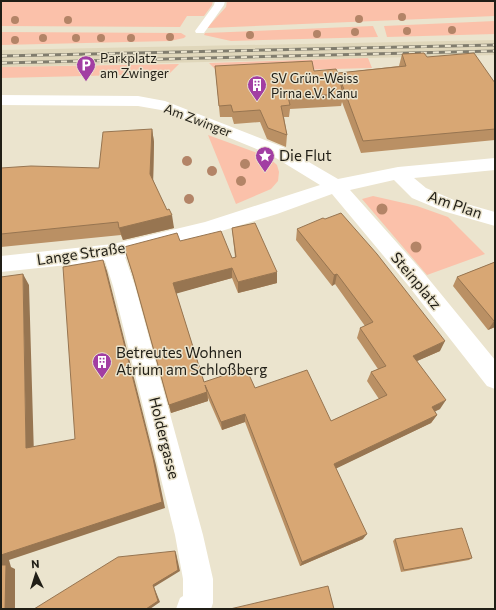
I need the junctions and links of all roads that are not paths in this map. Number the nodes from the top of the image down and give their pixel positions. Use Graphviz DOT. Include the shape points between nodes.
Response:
graph roads {
  1 [pos="220,1"];
  2 [pos="200,31"];
  3 [pos="1,100"];
  4 [pos="495,164"];
  5 [pos="398,173"];
  6 [pos="336,186"];
  7 [pos="495,218"];
  8 [pos="113,252"];
  9 [pos="1,264"];
  10 [pos="495,378"];
  11 [pos="195,606"];
  1 -- 2 [label="lane"];
  3 -- 6 [label="street, Am Zwinger" via="138,101 166,106 277,151"];
  4 -- 5 [label="street"];
  5 -- 6 [label="street"];
  5 -- 7 [label="street, Am Plan" via="419,193 450,206"];
  6 -- 8 [label="street, Lange Straße" via="270,209"];
  6 -- 10 [label="street, Steinplatz" via="415,278"];
  8 -- 9 [label="street, Lange Straße"];
  8 -- 11 [label="street, Holdergasse" via="189,536 198,579"];
}
